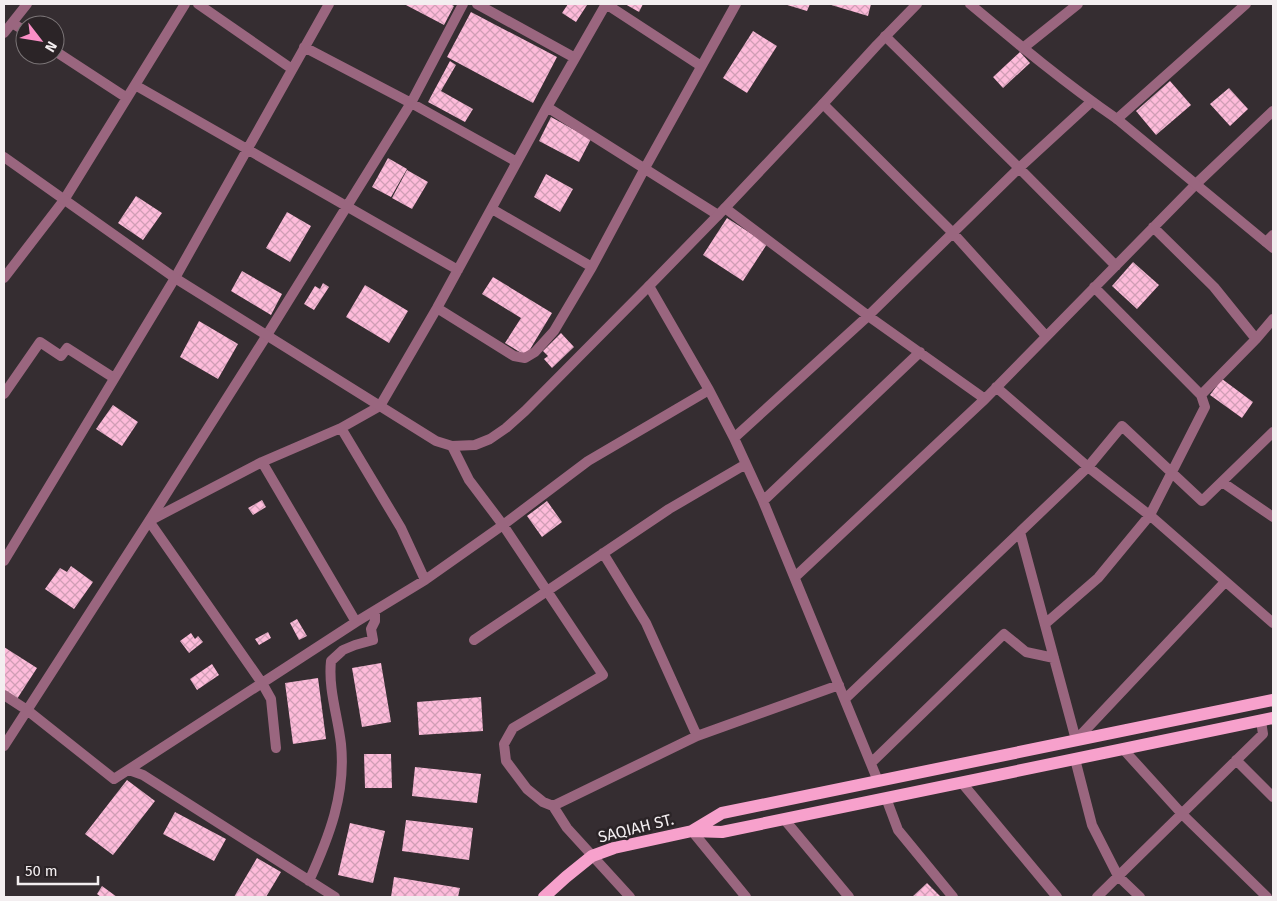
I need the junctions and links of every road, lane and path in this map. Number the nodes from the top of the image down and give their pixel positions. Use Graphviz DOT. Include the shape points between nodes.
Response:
graph roads {
  1 [pos="27,4"];
  2 [pos="185,4"];
  3 [pos="198,4"];
  4 [pos="329,4"];
  5 [pos="463,4"];
  6 [pos="477,4"];
  7 [pos="606,4"];
  8 [pos="736,4"];
  9 [pos="917,4"];
  10 [pos="970,4"];
  11 [pos="1078,4"];
  12 [pos="1246,4"];
  13 [pos="12,22"];
  14 [pos="15,24"];
  15 [pos="4,33"];
  16 [pos="885,36"];
  17 [pos="304,47"];
  18 [pos="1023,48"];
  19 [pos="65,58"];
  20 [pos="575,58"];
  21 [pos="702,66"];
  22 [pos="292,69"];
  23 [pos="135,85"];
  24 [pos="127,98"];
  25 [pos="1091,102"];
  26 [pos="411,103"];
  27 [pos="823,104"];
  28 [pos="547,107"];
  29 [pos="1273,111"];
  30 [pos="1117,120"];
  31 [pos="247,149"];
  32 [pos="4,157"];
  33 [pos="517,162"];
  34 [pos="645,168"];
  35 [pos="1019,168"];
  36 [pos="1196,184"];
  37 [pos="64,200"];
  38 [pos="347,206"];
  39 [pos="492,209"];
  40 [pos="721,211"];
  41 [pos="1154,227"];
  42 [pos="954,233"];
  43 [pos="1271,242"];
  44 [pos="1116,266"];
  45 [pos="592,267"];
  46 [pos="458,270"];
  47 [pos="4,278"];
  48 [pos="175,278"];
  49 [pos="649,286"];
  50 [pos="1094,288"];
  51 [pos="437,308"];
  52 [pos="868,316"];
  53 [pos="1273,319"];
  54 [pos="267,335"];
  55 [pos="1046,336"];
  56 [pos="1256,339"];
  57 [pos="920,352"];
  58 [pos="114,378"];
  59 [pos="996,388"];
  60 [pos="709,390"];
  61 [pos="4,394"];
  62 [pos="1201,395"];
  63 [pos="985,398"];
  64 [pos="380,406"];
  65 [pos="341,428"];
  66 [pos="1273,432"];
  67 [pos="734,438"];
  68 [pos="452,446"];
  69 [pos="262,462"];
  70 [pos="746,464"];
  71 [pos="1088,467"];
  72 [pos="1171,473"];
  73 [pos="1222,482"];
  74 [pos="764,501"];
  75 [pos="1150,516"];
  76 [pos="1273,517"];
  77 [pos="149,521"];
  78 [pos="503,525"];
  79 [pos="1020,532"];
  80 [pos="603,553"];
  81 [pos="4,561"];
  82 [pos="794,577"];
  83 [pos="425,580"];
  84 [pos="1225,582"];
  85 [pos="547,591"];
  86 [pos="375,610"];
  87 [pos="356,622"];
  88 [pos="1273,623"];
  89 [pos="1045,624"];
  90 [pos="474,640"];
  91 [pos="1054,658"];
  92 [pos="262,683"];
  93 [pos="839,685"];
  94 [pos="4,695"];
  95 [pos="845,699"];
  96 [pos="1273,700"];
  97 [pos="27,710"];
  98 [pos="1267,720"];
  99 [pos="697,736"];
  100 [pos="1076,740"];
  101 [pos="4,746"];
  102 [pos="276,748"];
  103 [pos="1123,749"];
  104 [pos="1075,759"];
  105 [pos="1236,760"];
  106 [pos="871,763"];
  107 [pos="129,770"];
  108 [pos="878,781"];
  109 [pos="962,783"];
  110 [pos="1273,797"];
  111 [pos="886,798"];
  112 [pos="553,806"];
  113 [pos="1182,814"];
  114 [pos="784,819"];
  115 [pos="692,831"];
  116 [pos="592,856"];
  117 [pos="1118,876"];
  118 [pos="309,882"];
  119 [pos="335,897"];
  120 [pos="544,897"];
  121 [pos="630,897"];
  122 [pos="746,897"];
  123 [pos="848,897"];
  124 [pos="953,897"];
  125 [pos="1056,897"];
  126 [pos="1097,897"];
  127 [pos="1140,897"];
  128 [pos="1267,897"];
  1 -- 13 [label="street"];
  2 -- 23 [label="street"];
  3 -- 22 [label="street"];
  4 -- 17 [label="street"];
  5 -- 26 [label="street"];
  6 -- 20 [label="street"];
  7 -- 20 [label="street"];
  7 -- 21 [label="street"];
  8 -- 21 [label="street"];
  9 -- 16 [label="street"];
  10 -- 18 [label="street"];
  11 -- 18 [label="street"];
  12 -- 30 [label="street"];
  13 -- 14 [label="street"];
  13 -- 15 [label="street"];
  16 -- 27 [label="street"];
  16 -- 35 [label="street"];
  17 -- 22 [label="street"];
  17 -- 26 [label="street"];
  18 -- 25 [label="street"];
  19 -- 24 [label="street"];
  20 -- 28 [label="street"];
  21 -- 34 [label="street"];
  22 -- 31 [label="street"];
  23 -- 24 [label="street"];
  23 -- 31 [label="street"];
  24 -- 37 [label="street"];
  25 -- 30 [label="street"];
  25 -- 35 [label="street"];
  26 -- 33 [label="street"];
  26 -- 38 [label="street"];
  27 -- 40 [label="street"];
  27 -- 42 [label="street"];
  28 -- 33 [label="street"];
  28 -- 34 [label="street"];
  29 -- 36 [label="street"];
  30 -- 36 [label="street"];
  31 -- 38 [label="street"];
  31 -- 48 [label="street"];
  32 -- 37 [label="street"];
  33 -- 39 [label="street"];
  34 -- 40 [label="street"];
  34 -- 45 [label="street"];
  35 -- 42 [label="street"];
  35 -- 44 [label="street"];
  36 -- 41 [label="street"];
  36 -- 43 [label="street"];
  37 -- 47 [label="street"];
  37 -- 48 [label="street"];
  38 -- 46 [label="street"];
  38 -- 54 [label="street"];
  39 -- 45 [label="street"];
  39 -- 46 [label="street"];
  40 -- 49 [label="street"];
  40 -- 52 [label="street"];
  41 -- 44 [label="street"];
  41 -- 56 [label="street" via="1214,287"];
  42 -- 52 [label="street"];
  42 -- 55 [label="street"];
  44 -- 50 [label="street"];
  45 -- 51 [label="street" via="554,331 525,358 514,356"];
  46 -- 51 [label="street"];
  48 -- 54 [label="street"];
  48 -- 58 [label="street"];
  49 -- 60 [label="street"];
  49 -- 68 [label="street" via="506,428 475,445"];
  50 -- 55 [label="street"];
  50 -- 62 [label="street"];
  51 -- 64 [label="street"];
  52 -- 57 [label="street"];
  52 -- 67 [label="street"];
  53 -- 56 [label="street"];
  54 -- 64 [label="street"];
  54 -- 77 [label="street"];
  55 -- 59 [label="street"];
  56 -- 62 [label="street"];
  57 -- 63 [label="street"];
  57 -- 74 [label="street"];
  58 -- 61 [label="street" via="67,348 61,356 40,342"];
  58 -- 81 [label="street"];
  59 -- 63 [label="street"];
  59 -- 71 [label="street"];
  60 -- 67 [label="street"];
  60 -- 78 [label="street" via="588,461"];
  62 -- 72 [label="street" via="1205,407"];
  63 -- 82 [label="street"];
  64 -- 65 [label="street"];
  64 -- 68 [label="street" via="436,441"];
  65 -- 69 [label="street"];
  65 -- 83 [label="street" via="401,528"];
  66 -- 73 [label="street"];
  67 -- 70 [label="street"];
  68 -- 78 [label="street" via="468,480"];
  69 -- 77 [label="street"];
  69 -- 87 [label="street"];
  70 -- 74 [label="street"];
  70 -- 80 [label="street"];
  71 -- 72 [label="street" via="1122,426"];
  71 -- 75 [label="street"];
  71 -- 79 [label="street"];
  72 -- 73 [label="street" via="1202,501"];
  72 -- 75 [label="street"];
  73 -- 76 [label="street"];
  74 -- 82 [label="street"];
  75 -- 84 [label="street"];
  75 -- 89 [label="street" via="1098,578"];
  77 -- 92 [label="street"];
  77 -- 97 [label="street"];
  78 -- 83 [label="street"];
  78 -- 85 [label="street"];
  79 -- 89 [label="street"];
  79 -- 95 [label="street"];
  80 -- 85 [label="street"];
  80 -- 99 [label="street" via="646,623"];
  82 -- 93 [label="street"];
  83 -- 86 [label="street"];
  84 -- 88 [label="street"];
  84 -- 100 [label="street"];
  85 -- 90 [label="street"];
  85 -- 112 [label="street" via="603,674 513,728 504,744 506,761 527,789"];
  86 -- 87 [label="street"];
  86 -- 118 [label="street" via="371,629 373,640 343,650 330,661 329,674 341,745 342,780 336,813"];
  87 -- 92 [label="street"];
  89 -- 91 [label="street"];
  91 -- 100 [label="street"];
  91 -- 106 [label="street" via="1026,652 1004,634"];
  92 -- 102 [label="street" via="271,699"];
  92 -- 107 [label="street"];
  93 -- 95 [label="street"];
  93 -- 99 [label="street"];
  94 -- 97 [label="street"];
  95 -- 106 [label="street"];
  96 -- 100 [label="main road"];
  97 -- 101 [label="street"];
  97 -- 107 [label="street" via="114,779"];
  98 -- 103 [label="main road"];
  98 -- 105 [label="street" via="1263,734"];
  99 -- 112 [label="street"];
  100 -- 108 [label="main road"];
  103 -- 104 [label="main road"];
  103 -- 113 [label="street"];
  104 -- 109 [label="main road"];
  104 -- 117 [label="street" via="1092,825"];
  105 -- 110 [label="street"];
  105 -- 113 [label="street"];
  106 -- 108 [label="street"];
  107 -- 118 [label="street" via="143,775"];
  108 -- 115 [label="main road" via="722,813"];
  109 -- 111 [label="main road"];
  109 -- 125 [label="street"];
  111 -- 114 [label="main road"];
  111 -- 124 [label="street" via="898,830"];
  112 -- 116 [label="street"];
  113 -- 117 [label="street"];
  113 -- 128 [label="street"];
  114 -- 115 [label="main road" via="722,832"];
  114 -- 123 [label="street"];
  115 -- 116 [label="main road, SAQIAH ST."];
  115 -- 122 [label="street"];
  116 -- 120 [label="main road, SAQIAH ST."];
  116 -- 121 [label="street"];
  117 -- 126 [label="street"];
  117 -- 127 [label="street"];
  118 -- 119 [label="street"];
}
